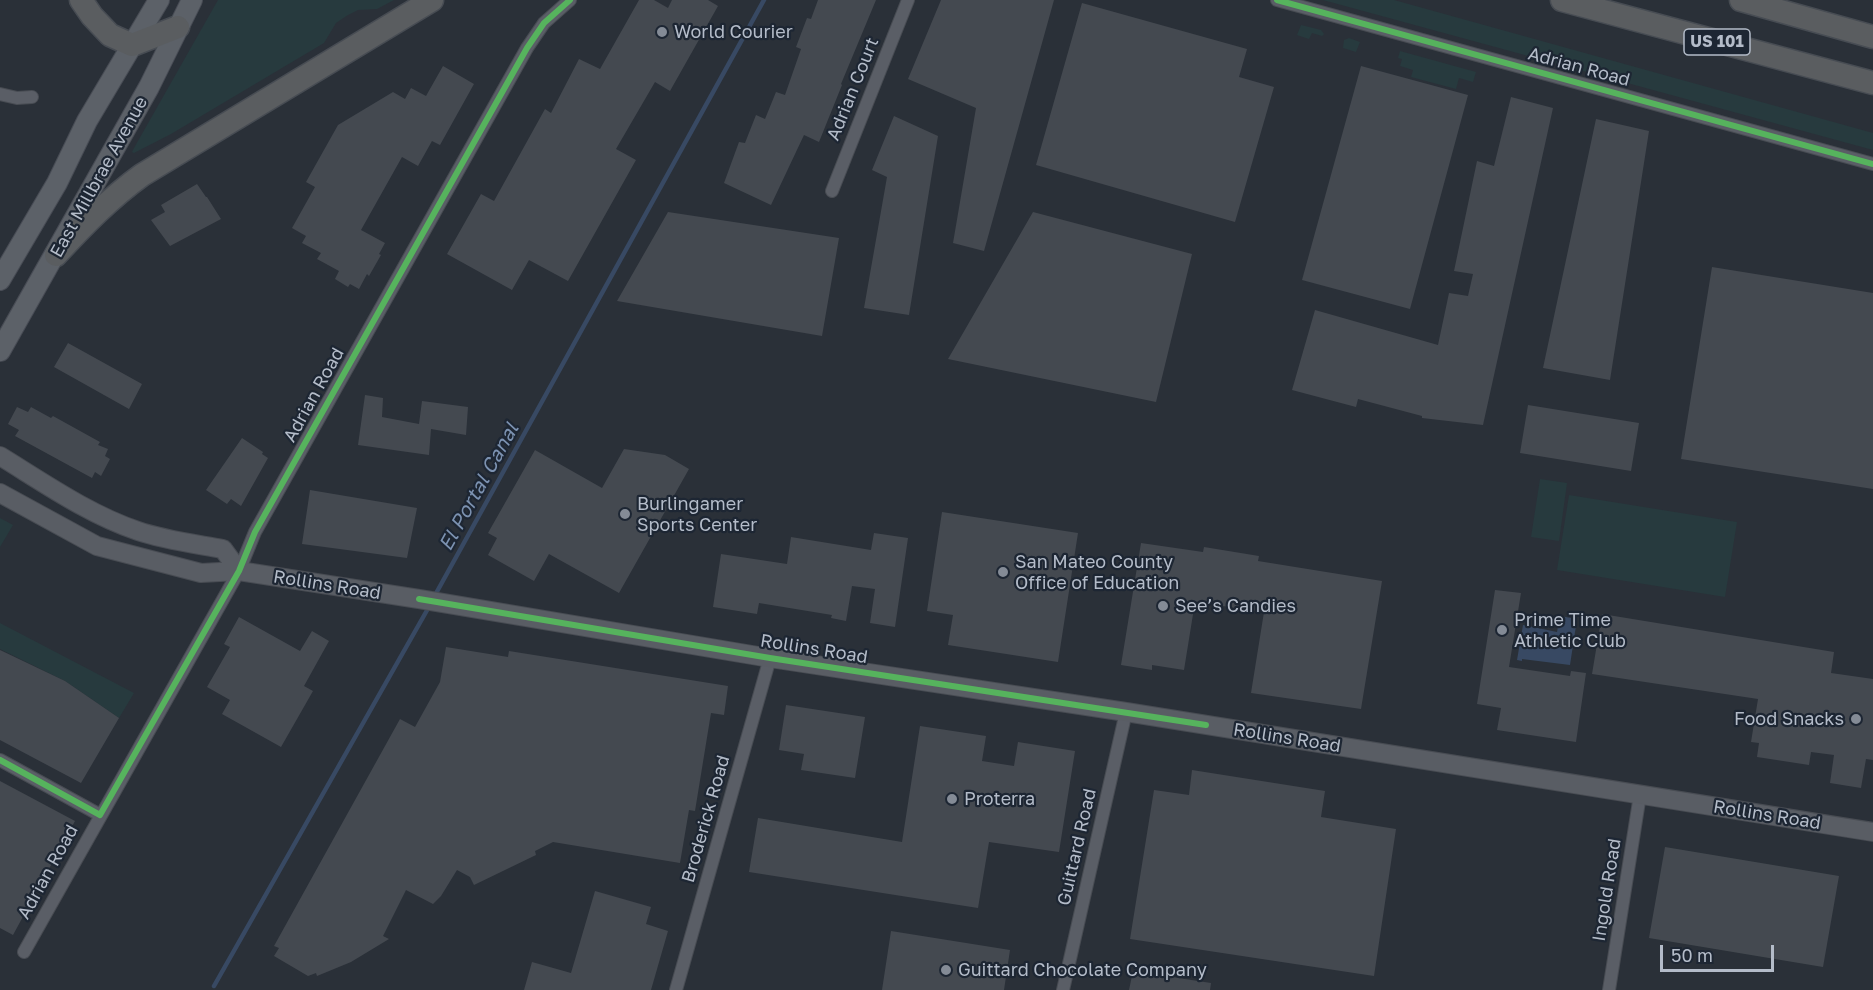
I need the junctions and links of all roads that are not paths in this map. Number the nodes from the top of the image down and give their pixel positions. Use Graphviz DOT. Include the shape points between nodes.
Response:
graph roads {
  1 [pos="81,0"];
  2 [pos="159,0"];
  3 [pos="192,0"];
  4 [pos="432,0"];
  5 [pos="570,0"];
  6 [pos="908,0"];
  7 [pos="1277,0"];
  8 [pos="1562,0"];
  9 [pos="1742,0"];
  10 [pos="178,27"];
  11 [pos="1873,37"];
  12 [pos="132,45"];
  13 [pos="1873,83"];
  14 [pos="0,94"];
  15 [pos="32,97"];
  16 [pos="1873,164"];
  17 [pos="832,191"];
  18 [pos="56,255"];
  19 [pos="0,280"];
  20 [pos="0,351"];
  21 [pos="0,456"];
  22 [pos="0,493"];
  23 [pos="239,571"];
  24 [pos="770,657"];
  25 [pos="1126,712"];
  26 [pos="0,760"];
  27 [pos="1640,795"];
  28 [pos="100,815"];
  29 [pos="1873,832"];
  30 [pos="24,952"];
  31 [pos="676,990"];
  32 [pos="1063,990"];
  33 [pos="1609,990"];
  1 -- 12 [label="highway" via="110,35"];
  2 -- 12 [label="main road, East Millbrae Avenue"];
  3 -- 10 [label="main road, East Millbrae Avenue"];
  4 -- 18 [label="highway" via="142,175 118,192"];
  5 -- 23 [label="street, Adrian Road" via="544,23 527,48 255,532"];
  6 -- 17 [label="street, Adrian Court"];
  7 -- 16 [label="street, Adrian Road"];
  8 -- 13 [label="highway, US 101"];
  9 -- 11 [label="highway, US 101"];
  10 -- 12 [label="highway"];
  10 -- 18 [label="main road, East Millbrae Avenue"];
  12 -- 19 [label="main road, East Millbrae Avenue"];
  14 -- 15 [label="street"];
  18 -- 20 [label="main road, East Millbrae Avenue"];
  21 -- 23 [label="main road" via="114,522 140,532 223,549"];
  22 -- 23 [label="main road, Rollins Road" via="97,546 201,573"];
  23 -- 24 [label="main road, Rollins Road"];
  23 -- 28 [label="street, Adrian Road"];
  24 -- 25 [label="main road, Rollins Road"];
  24 -- 31 [label="street, Broderick Road"];
  25 -- 27 [label="main road, Rollins Road"];
  25 -- 32 [label="street, Guittard Road"];
  26 -- 28 [label="street"];
  27 -- 29 [label="main road, Rollins Road"];
  27 -- 33 [label="street, Ingold Road"];
  28 -- 30 [label="street, Adrian Road"];
}
